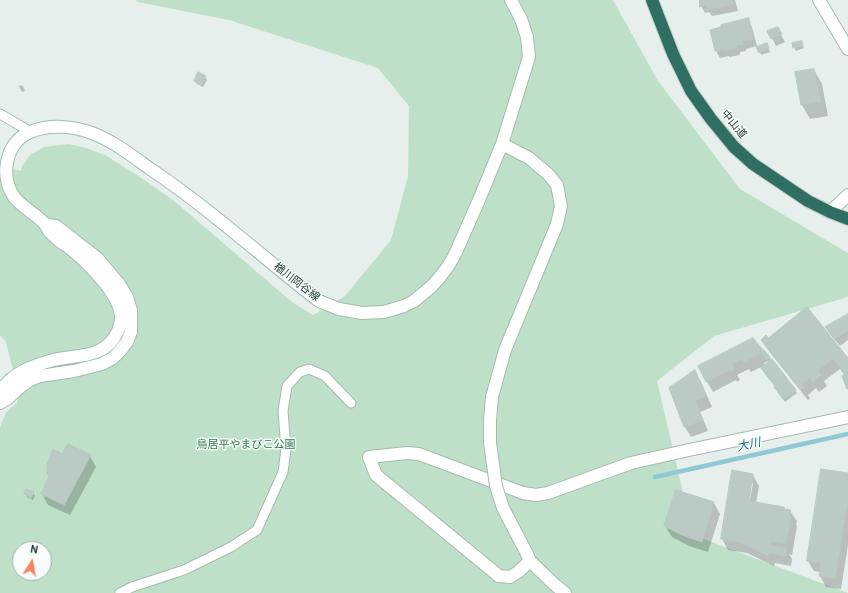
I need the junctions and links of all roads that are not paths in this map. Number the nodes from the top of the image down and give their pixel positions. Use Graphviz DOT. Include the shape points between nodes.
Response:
graph roads {
  1 [pos="511,0"];
  2 [pos="652,0"];
  3 [pos="819,0"];
  4 [pos="848,49"];
  5 [pos="0,114"];
  6 [pos="32,132"];
  7 [pos="502,144"];
  8 [pos="848,195"];
  9 [pos="830,212"];
  10 [pos="848,219"];
  11 [pos="46,225"];
  12 [pos="0,391"];
  13 [pos="0,402"];
  14 [pos="351,403"];
  15 [pos="848,417"];
  16 [pos="528,556"];
  17 [pos="120,593"];
  18 [pos="565,593"];
  1 -- 7 [label="main road, 楢川岡谷線" via="522,19 529,57"];
  2 -- 9 [label="highway, 中山道" via="691,91 734,147 753,164 788,188"];
  3 -- 4 [label="main road"];
  5 -- 6 [label="lane"];
  6 -- 7 [label="main road, 楢川岡谷線" via="56,127 72,128 91,132 108,140 178,187 319,302 362,313 384,312 404,306 414,301 440,277 456,252"];
  6 -- 11 [label="main road, 楢川岡谷線" via="13,145 7,154 4,177 13,197"];
  7 -- 16 [label="main road, bridge" via="529,158 548,174 557,185 562,206 505,350 492,397 490,443 496,486 503,508"];
  8 -- 9 [label="main road"];
  9 -- 10 [label="highway, 中山道"];
  11 -- 12 [label="main road, 楢川岡谷線" via="51,234 100,276 117,302 121,317 119,330 110,344 97,353 51,360 28,368 11,378"];
  11 -- 13 [label="main road, 楢川岡谷線" via="56,226 97,258 119,284 131,310 131,332 120,351 102,364 40,376 30,380"];
  14 -- 17 [label="lane" via="325,376 309,369 300,372 288,386 282,411 286,449 284,472 257,530 231,547 184,570"];
  15 -- 16 [label="main road" via="631,463 536,495 523,493 419,454 369,457 376,475 499,576 510,577 518,572"];
  16 -- 18 [label="main road" via="555,586"];
}
